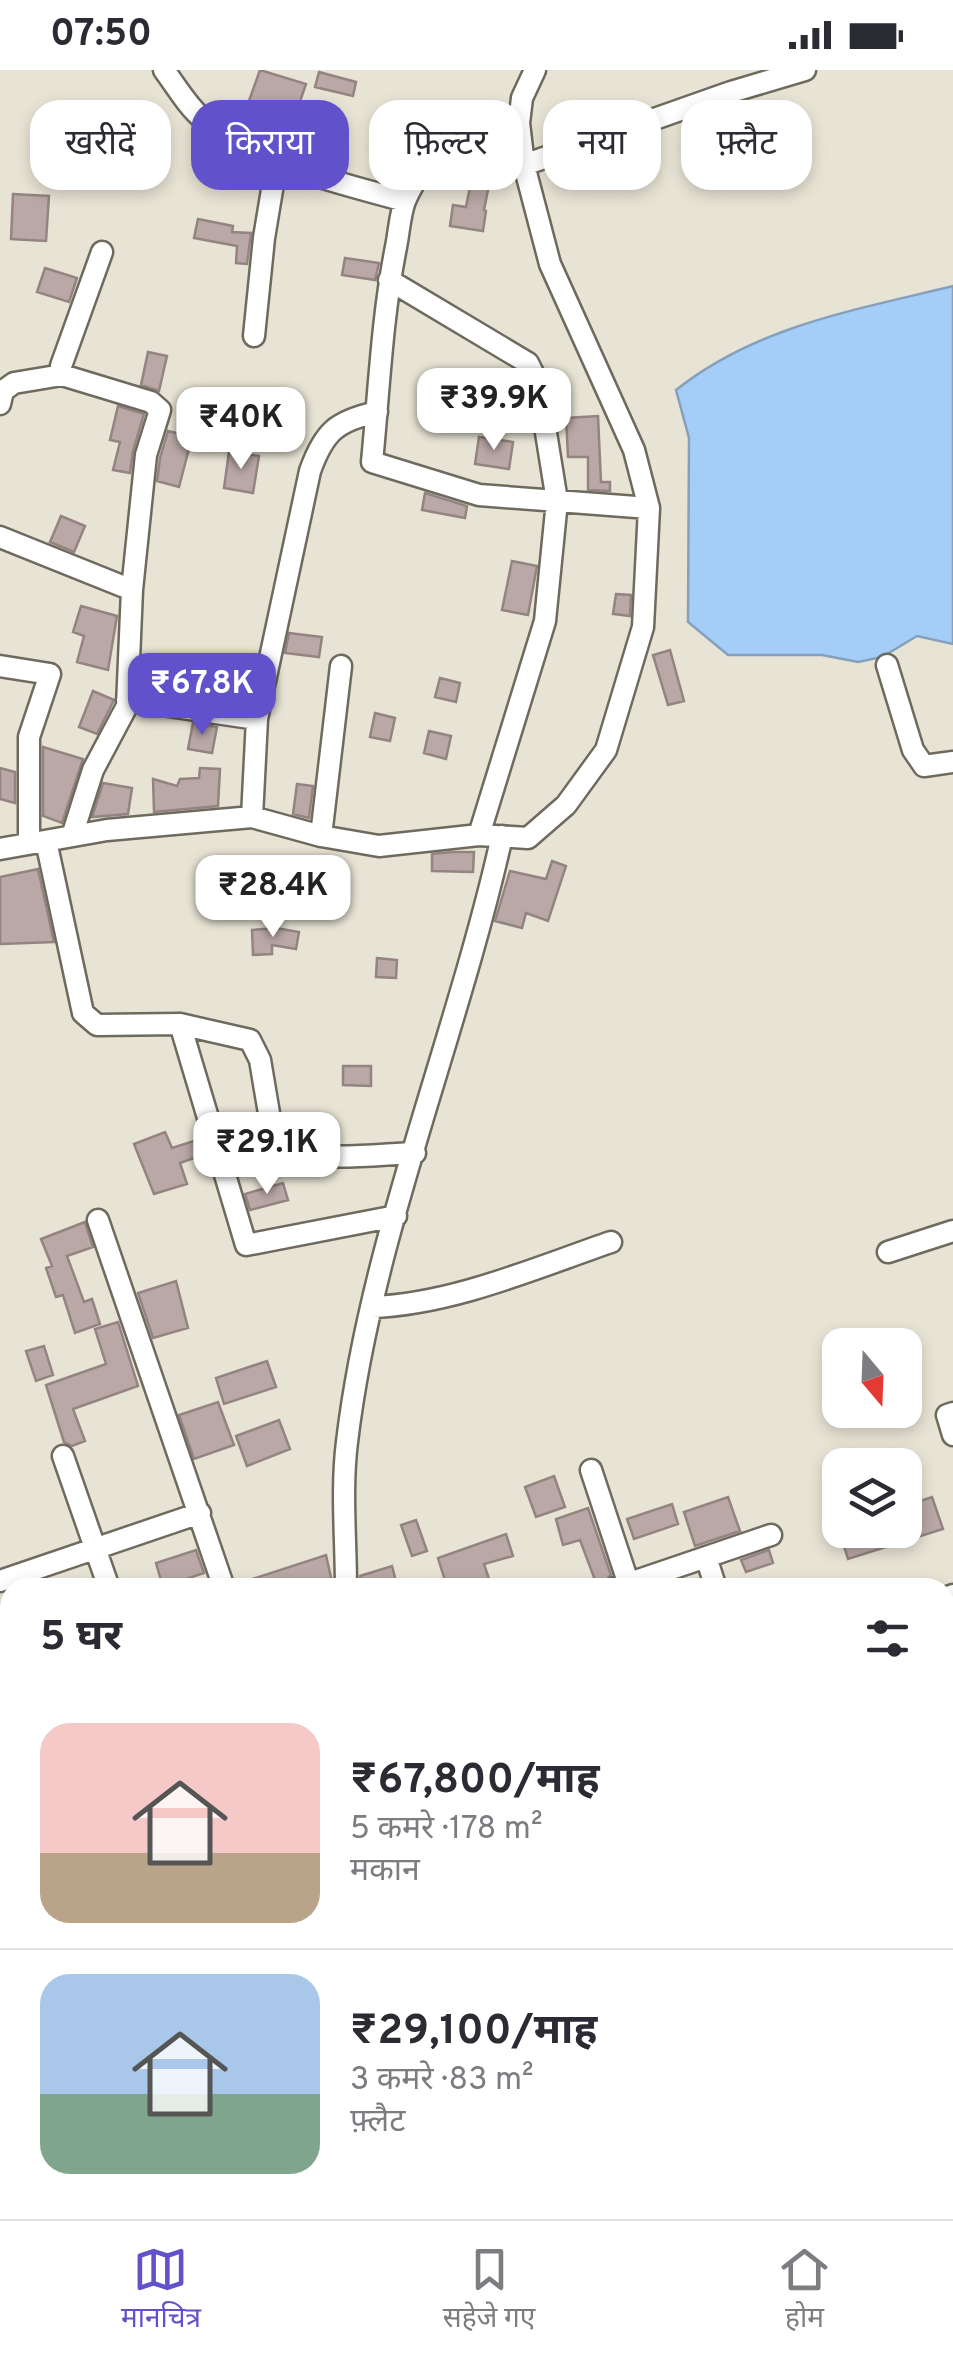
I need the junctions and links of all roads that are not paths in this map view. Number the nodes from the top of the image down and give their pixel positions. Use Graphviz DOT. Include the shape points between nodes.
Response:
graph roads {
  1 [pos="164,70"];
  2 [pos="535,70"];
  3 [pos="804,70"];
  4 [pos="522,100"];
  5 [pos="191,105"];
  6 [pos="523,157"];
  7 [pos="524,165"];
  8 [pos="349,186"];
  9 [pos="271,190"];
  10 [pos="413,190"];
  11 [pos="405,202"];
  12 [pos="102,252"];
  13 [pos="389,280"];
  14 [pos="254,336"];
  15 [pos="62,375"];
  16 [pos="0,404"];
  17 [pos="376,412"];
  18 [pos="556,501"];
  19 [pos="649,508"];
  20 [pos="1,542"];
  21 [pos="132,590"];
  22 [pos="887,665"];
  23 [pos="0,666"];
  24 [pos="341,666"];
  25 [pos="128,700"];
  26 [pos="257,720"];
  27 [pos="953,762"];
  28 [pos="252,816"];
  29 [pos="479,835"];
  30 [pos="72,836"];
  31 [pos="321,836"];
  32 [pos="502,836"];
  33 [pos="38,842"];
  34 [pos="0,849"];
  35 [pos="180,1024"];
  36 [pos="415,1154"];
  37 [pos="396,1216"];
  38 [pos="98,1220"];
  39 [pos="953,1231"];
  40 [pos="612,1242"];
  41 [pos="888,1252"];
  42 [pos="372,1307"];
  43 [pos="953,1413"];
  44 [pos="953,1435"];
  45 [pos="63,1456"];
  46 [pos="592,1470"];
  47 [pos="200,1513"];
  48 [pos="771,1535"];
  49 [pos="97,1548"];
  50 [pos="706,1557"];
  51 [pos="11,1578"];
  52 [pos="106,1578"];
  53 [pos="221,1578"];
  54 [pos="346,1578"];
  55 [pos="622,1578"];
  56 [pos="647,1578"];
  57 [pos="713,1578"];
  1 -- 5 [label="street"];
  2 -- 4 [label="street"];
  3 -- 7 [label="street"];
  6 -- 7 [label="street"];
  7 -- 19 [label="street" via="550,264 634,450"];
  8 -- 11 [label="street"];
  9 -- 14 [label="street"];
  10 -- 11 [label="street"];
  11 -- 13 [label="street"];
  12 -- 15 [label="street"];
  13 -- 17 [label="street"];
  13 -- 18 [label="street" via="528,363 538,383"];
  15 -- 16 [label="street" via="14,384"];
  15 -- 21 [label="street" via="160,410 146,455"];
  17 -- 18 [label="street" via="372,462 479,495"];
  17 -- 26 [label="street" via="347,418 321,442"];
  18 -- 19 [label="street"];
  18 -- 29 [label="street" via="540,644"];
  19 -- 32 [label="street" via="643,627 606,750 566,805 528,838"];
  20 -- 21 [label="street"];
  21 -- 25 [label="street"];
  22 -- 27 [label="street" via="913,750 924,766"];
  23 -- 33 [label="street" via="50,674 30,737"];
  24 -- 31 [label="street"];
  25 -- 26 [label="street"];
  25 -- 30 [label="street" via="93,770"];
  26 -- 28 [label="street"];
  28 -- 30 [label="street"];
  28 -- 31 [label="street"];
  29 -- 31 [label="street" via="379,846"];
  29 -- 32 [label="street"];
  30 -- 33 [label="street"];
  32 -- 36 [label="street"];
  33 -- 34 [label="street"];
  33 -- 35 [label="street" via="83,1013 97,1024"];
  35 -- 36 [label="street" via="250,1040 260,1060 274,1143 287,1152"];
  35 -- 37 [label="street" via="246,1246"];
  36 -- 37 [label="street"];
  37 -- 42 [label="street"];
  38 -- 47 [label="street"];
  39 -- 41 [label="street"];
  40 -- 42 [label="street" via="461,1291"];
  42 -- 54 [label="street" via="346,1444"];
  43 -- 44 [label="street" via="947,1415"];
  45 -- 49 [label="street"];
  46 -- 55 [label="street"];
  47 -- 49 [label="street"];
  47 -- 53 [label="street"];
  48 -- 50 [label="street"];
  49 -- 51 [label="street"];
  49 -- 52 [label="street"];
  50 -- 56 [label="street"];
  50 -- 57 [label="street"];
}
